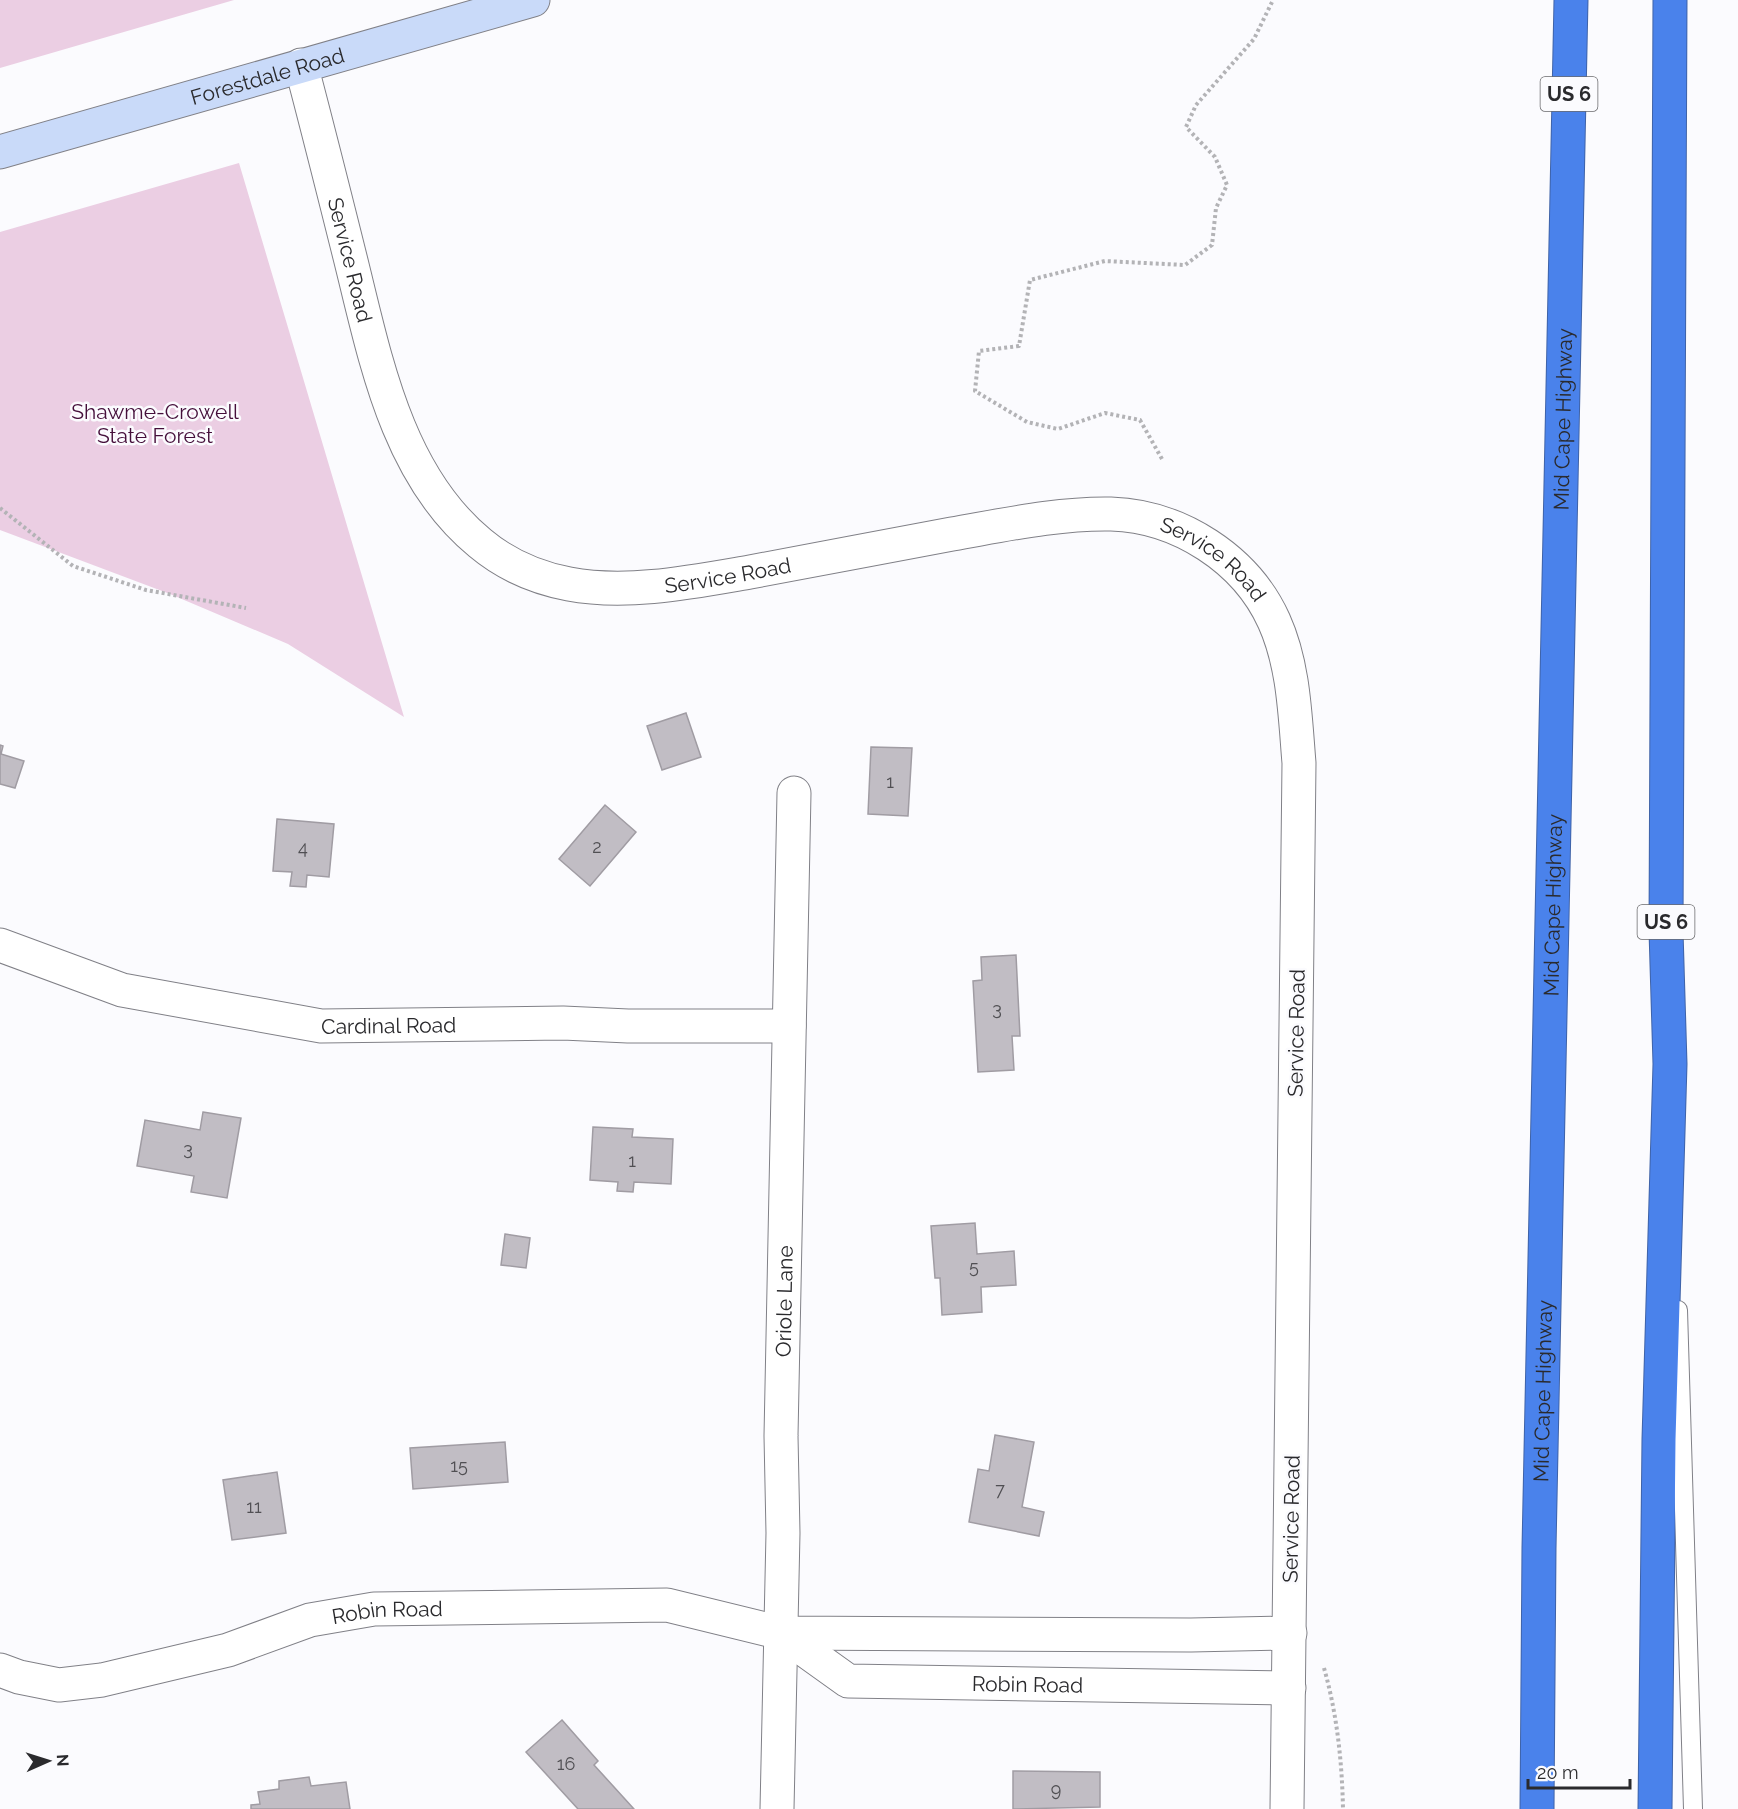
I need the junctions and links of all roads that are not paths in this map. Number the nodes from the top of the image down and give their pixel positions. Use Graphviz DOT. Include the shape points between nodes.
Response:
graph roads {
  1 [pos="533,0"];
  2 [pos="1571,0"];
  3 [pos="1670,0"];
  4 [pos="301,65"];
  5 [pos="0,152"];
  6 [pos="794,793"];
  7 [pos="1666,931"];
  8 [pos="0,945"];
  9 [pos="789,1026"];
  10 [pos="781,1633"];
  11 [pos="1290,1633"];
  12 [pos="0,1670"];
  13 [pos="1289,1689"];
  14 [pos="777,1809"];
  15 [pos="1287,1809"];
  16 [pos="1538,1809"];
  17 [pos="1655,1809"];
  18 [pos="1693,1809"];
  1 -- 4 [label="main road, Forestdale Road"];
  2 -- 16 [label="highway, Mid Cape Highway / US 6" via="1539,1548"];
  3 -- 7 [label="highway, US 6"];
  4 -- 5 [label="main road, Forestdale Road"];
  4 -- 11 [label="street, Service Road" via="369,336 413,459 456,518 479,542 506,561 570,585 646,586 737,574 997,526 1113,514 1169,526 1198,539 1222,555 1260,596 1284,649 1299,763"];
  6 -- 9 [label="street, Oriole Lane"];
  7 -- 17 [label="highway, US 6" via="1670,1064 1659,1439"];
  7 -- 18 [label="lane"];
  8 -- 9 [label="street, Cardinal Road" via="122,990 321,1026"];
  9 -- 10 [label="street, Oriole Lane"];
  10 -- 11 [label="street, Robin Road"];
  10 -- 12 [label="street, Robin Road" via="667,1605 374,1609 310,1620 228,1650 102,1680 59,1685"];
  10 -- 13 [label="street, Robin Road" via="848,1681"];
  10 -- 14 [label="street, Oriole Lane"];
  11 -- 13 [label="street, Service Road"];
  13 -- 15 [label="street, Service Road"];
}
